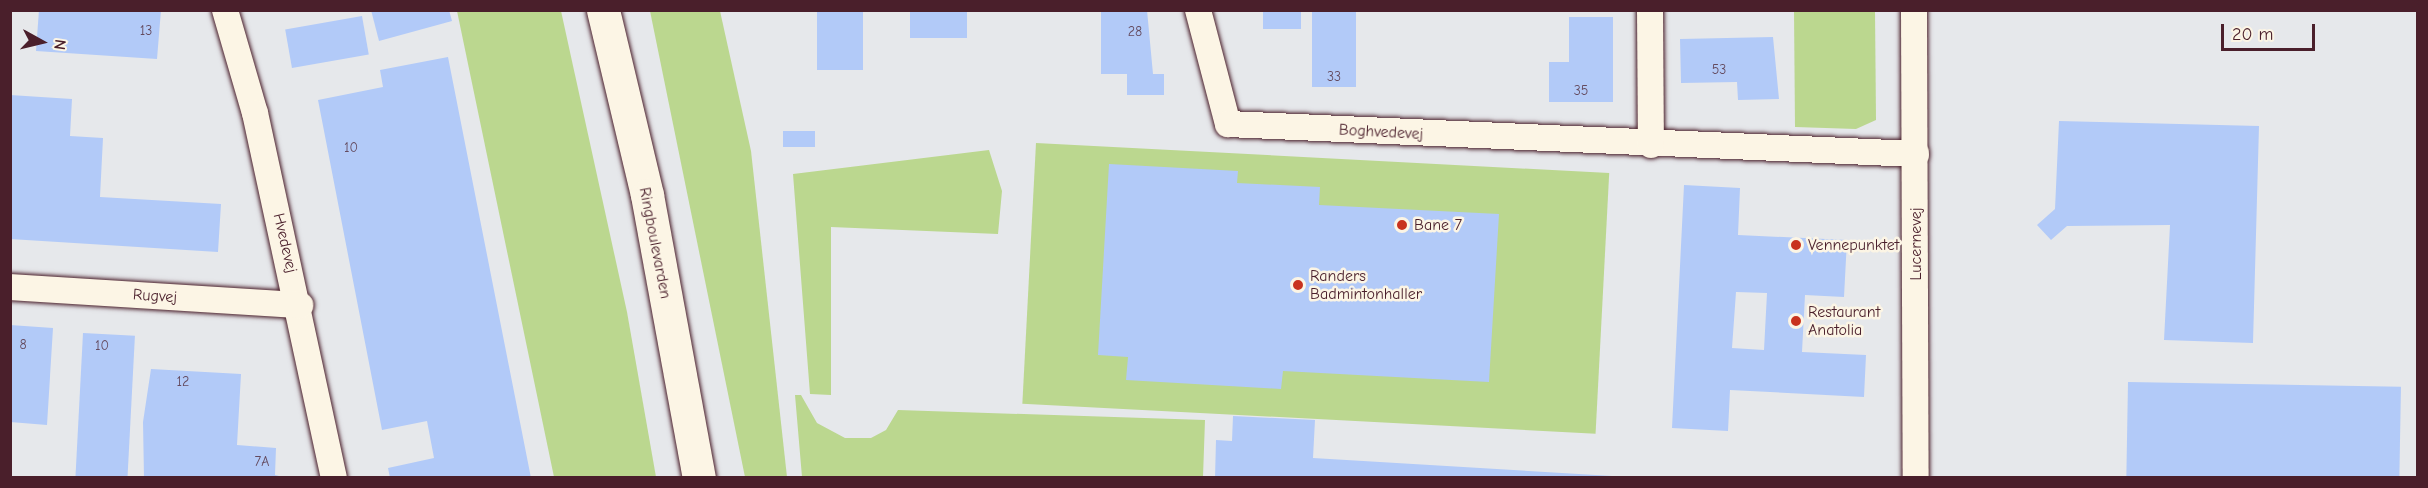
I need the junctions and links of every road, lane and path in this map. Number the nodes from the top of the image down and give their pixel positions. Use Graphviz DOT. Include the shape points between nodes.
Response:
graph roads {
  1 [pos="225,10"];
  2 [pos="603,10"];
  3 [pos="1198,10"];
  4 [pos="1650,10"];
  5 [pos="1914,10"];
  6 [pos="1651,145"];
  7 [pos="1916,154"];
  8 [pos="10,287"];
  9 [pos="300,305"];
  10 [pos="334,477"];
  11 [pos="699,477"];
  12 [pos="1916,477"];
  1 -- 9 [label="street, Hvedevej" via="255,113"];
  2 -- 11 [label="main road, Ringboulevarden" via="646,195"];
  3 -- 6 [label="street, Boghvedevej" via="1228,124"];
  4 -- 6 [label="street"];
  5 -- 7 [label="street, Lucernevej"];
  6 -- 7 [label="street, Boghvedevej"];
  7 -- 12 [label="street, Lucernevej"];
  8 -- 9 [label="street, Rugvej"];
  9 -- 10 [label="street, Hvedevej"];
}
